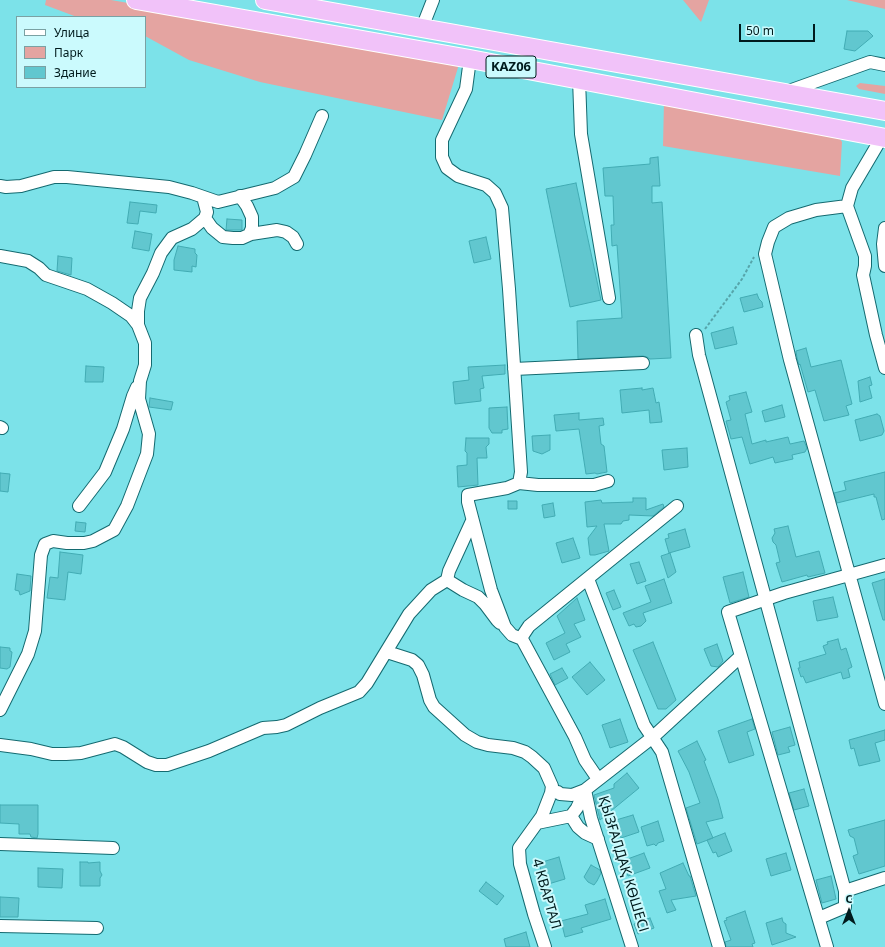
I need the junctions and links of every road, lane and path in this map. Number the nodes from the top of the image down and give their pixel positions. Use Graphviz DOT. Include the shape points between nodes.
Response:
graph roads {
  1 [pos="136,0"];
  2 [pos="265,0"];
  3 [pos="433,0"];
  4 [pos="422,28"];
  5 [pos="470,59"];
  6 [pos="885,65"];
  7 [pos="579,79"];
  8 [pos="785,92"];
  9 [pos="885,111"];
  10 [pos="322,116"];
  11 [pos="884,138"];
  12 [pos="0,186"];
  13 [pos="203,196"];
  14 [pos="240,196"];
  15 [pos="846,206"];
  16 [pos="205,218"];
  17 [pos="885,228"];
  18 [pos="249,235"];
  19 [pos="297,244"];
  20 [pos="883,244"];
  21 [pos="765,254"];
  22 [pos="0,256"];
  23 [pos="885,266"];
  24 [pos="863,275"];
  25 [pos="609,298"];
  26 [pos="138,325"];
  27 [pos="696,337"];
  28 [pos="643,363"];
  29 [pos="885,368"];
  30 [pos="514,369"];
  31 [pos="140,381"];
  32 [pos="608,482"];
  33 [pos="518,483"];
  34 [pos="79,506"];
  35 [pos="678,506"];
  36 [pos="472,521"];
  37 [pos="885,565"];
  38 [pos="850,575"];
  39 [pos="588,579"];
  40 [pos="447,580"];
  41 [pos="765,599"];
  42 [pos="505,627"];
  43 [pos="522,639"];
  44 [pos="387,652"];
  45 [pos="742,656"];
  46 [pos="885,704"];
  47 [pos="0,710"];
  48 [pos="653,737"];
  49 [pos="0,745"];
  50 [pos="598,779"];
  51 [pos="585,790"];
  52 [pos="551,793"];
  53 [pos="571,816"];
  54 [pos="537,823"];
  55 [pos="598,839"];
  56 [pos="0,844"];
  57 [pos="112,848"];
  58 [pos="885,878"];
  59 [pos="845,891"];
  60 [pos="819,918"];
  61 [pos="0,926"];
  62 [pos="97,928"];
  63 [pos="545,947"];
  64 [pos="632,947"];
  65 [pos="719,947"];
  66 [pos="827,947"];
  1 -- 5 [label="highway, KАZ06"];
  2 -- 4 [label="highway, KАZ06"];
  3 -- 4 [label="street"];
  4 -- 8 [label="highway, KАZ06"];
  5 -- 7 [label="highway, KАZ06"];
  5 -- 30 [label="street" via="466,89 442,140 442,157 447,168 458,176 486,185 495,193 502,208"];
  6 -- 8 [label="street" via="870,62"];
  7 -- 11 [label="highway, KАZ06"];
  7 -- 25 [label="street" via="581,134"];
  8 -- 9 [label="highway, KАZ06"];
  10 -- 14 [label="street" via="294,177 275,188"];
  11 -- 15 [label="street" via="852,188"];
  12 -- 13 [label="street" via="20,186 54,177 67,177 169,187"];
  13 -- 14 [label="street" via="218,202"];
  13 -- 16 [label="street" via="207,212"];
  14 -- 18 [label="street" via="252,217"];
  15 -- 21 [label="street" via="816,210 789,218 774,227"];
  15 -- 24 [label="street" via="865,256"];
  16 -- 18 [label="street" via="223,237 238,238"];
  16 -- 26 [label="street" via="172,238 161,253 140,298"];
  17 -- 20 [label="street"];
  18 -- 19 [label="street" via="277,230 286,232"];
  20 -- 23 [label="street"];
  20 -- 24 [label="street" via="870,260"];
  21 -- 27 [label="path" via="754,257 742,279"];
  21 -- 38 [label="street" via="790,360"];
  22 -- 26 [label="street" via="28,261 54,279 87,289 131,316"];
  24 -- 29 [label="street"];
  26 -- 31 [label="street" via="145,343 145,365"];
  27 -- 41 [label="street"];
  28 -- 30 [label="street"];
  30 -- 33 [label="street" via="521,472"];
  31 -- 34 [label="street" via="105,472"];
  31 -- 47 [label="street" via="139,399 149,434 147,454 127,506 114,530 93,541 53,541 45,544 41,555 35,631 28,654"];
  32 -- 33 [label="street" via="594,485"];
  33 -- 36 [label="street" via="507,488 468,495"];
  35 -- 39 [label="street"];
  36 -- 40 [label="street"];
  36 -- 42 [label="street" via="491,590"];
  37 -- 38 [label="street"];
  38 -- 41 [label="street"];
  38 -- 46 [label="street"];
  39 -- 43 [label="street" via="529,626"];
  39 -- 48 [label="street" via="644,724"];
  40 -- 42 [label="street" via="478,597"];
  40 -- 44 [label="street" via="431,590 409,614"];
  41 -- 45 [label="street" via="728,612"];
  41 -- 59 [label="street"];
  42 -- 43 [label="street" via="512,635"];
  43 -- 50 [label="street, ҚЫЗҒАЛДАҚ КӨШЕСІ"];
  44 -- 49 [label="street" via="359,692 286,725 263,728 209,751 167,765 147,762 115,744 81,753 66,754"];
  44 -- 52 [label="street" via="412,660 418,665 434,707 465,735 488,745 514,748 532,757 544,768 552,786"];
  45 -- 48 [label="street"];
  45 -- 60 [label="street"];
  48 -- 50 [label="street"];
  48 -- 65 [label="street" via="662,752"];
  50 -- 51 [label="street"];
  51 -- 52 [label="street" via="572,795"];
  51 -- 53 [label="street"];
  51 -- 55 [label="street, ҚЫЗҒАЛДАҚ КӨШЕСІ"];
  52 -- 54 [label="street"];
  53 -- 54 [label="street"];
  53 -- 55 [label="street" via="585,833"];
  54 -- 63 [label="street, 4 КВАРТАЛ" via="519,848 520,864"];
  55 -- 64 [label="street, ҚЫЗҒАЛДАҚ КӨШЕСІ"];
  56 -- 57 [label="street"];
  58 -- 59 [label="street"];
  59 -- 60 [label="street" via="845,907"];
  60 -- 66 [label="street"];
  61 -- 62 [label="street"];
}
